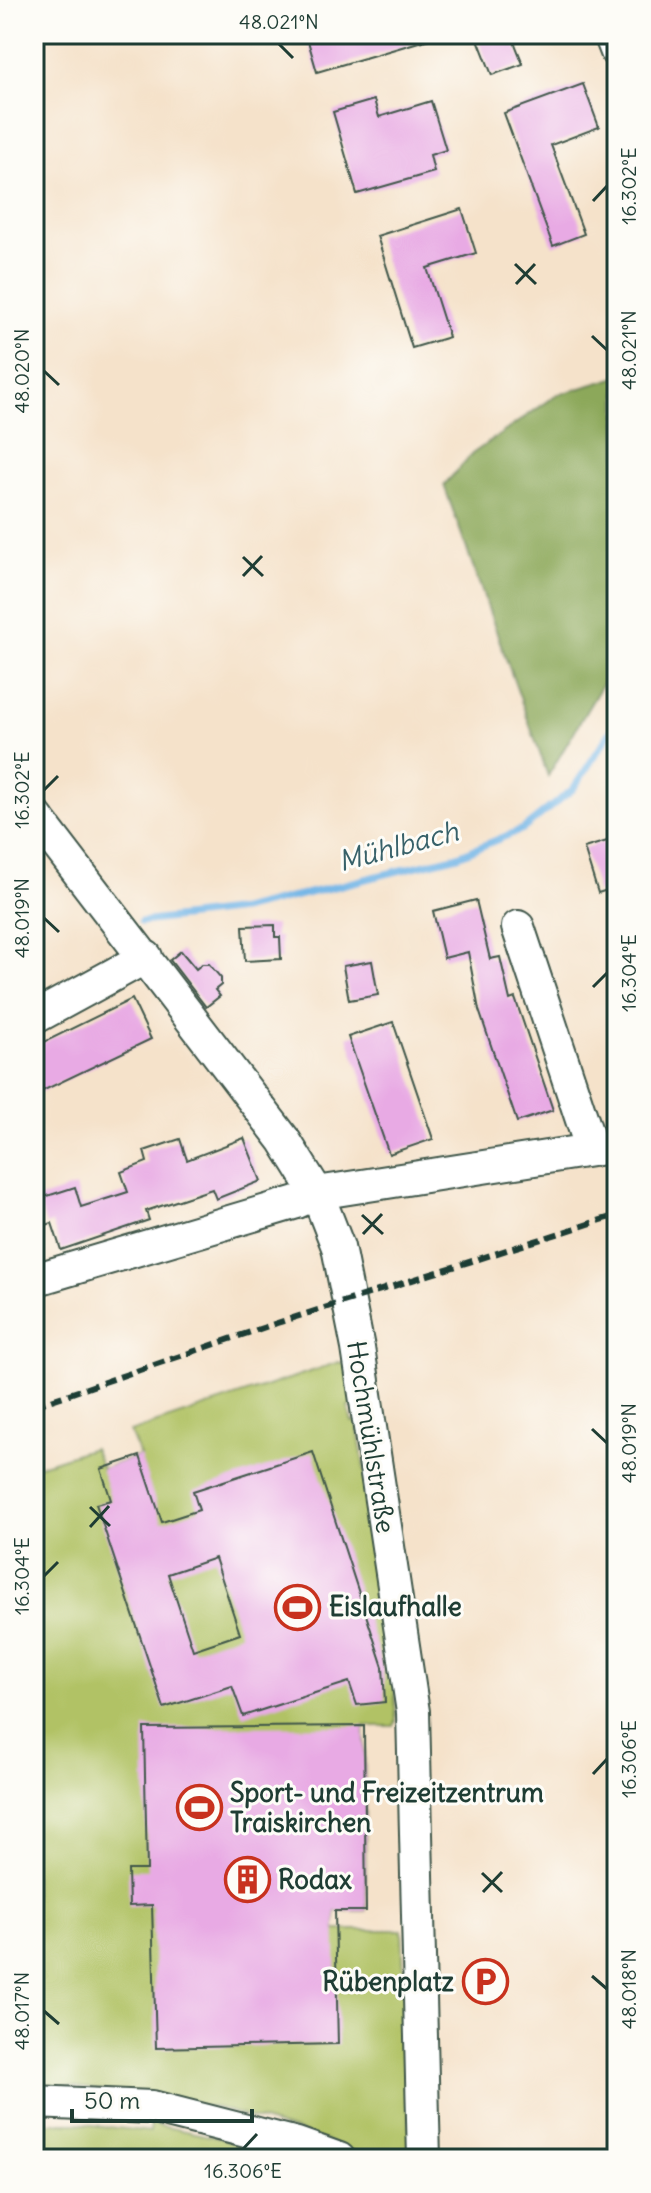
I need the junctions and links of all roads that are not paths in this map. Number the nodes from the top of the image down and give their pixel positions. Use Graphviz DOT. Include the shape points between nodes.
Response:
graph roads {
  1 [pos="610,34"];
  2 [pos="617,52"];
  3 [pos="34,814"];
  4 [pos="518,927"];
  5 [pos="146,957"];
  6 [pos="34,1018"];
  7 [pos="604,1148"];
  8 [pos="317,1193"];
  9 [pos="34,1280"];
  10 [pos="34,2102"];
  11 [pos="339,2159"];
  12 [pos="424,2159"];
  1 -- 2 [label="street"];
  3 -- 5 [label="street, Hochmühlstraße"];
  4 -- 7 [label="street"];
  5 -- 6 [label="street"];
  5 -- 8 [label="street, Hochmühlstraße" via="284,1140"];
  7 -- 8 [label="street"];
  8 -- 9 [label="street"];
  8 -- 12 [label="street, Hochmühlstraße" via="338,1247 356,1332 413,1712"];
  10 -- 11 [label="street" via="152,2107"];
}
